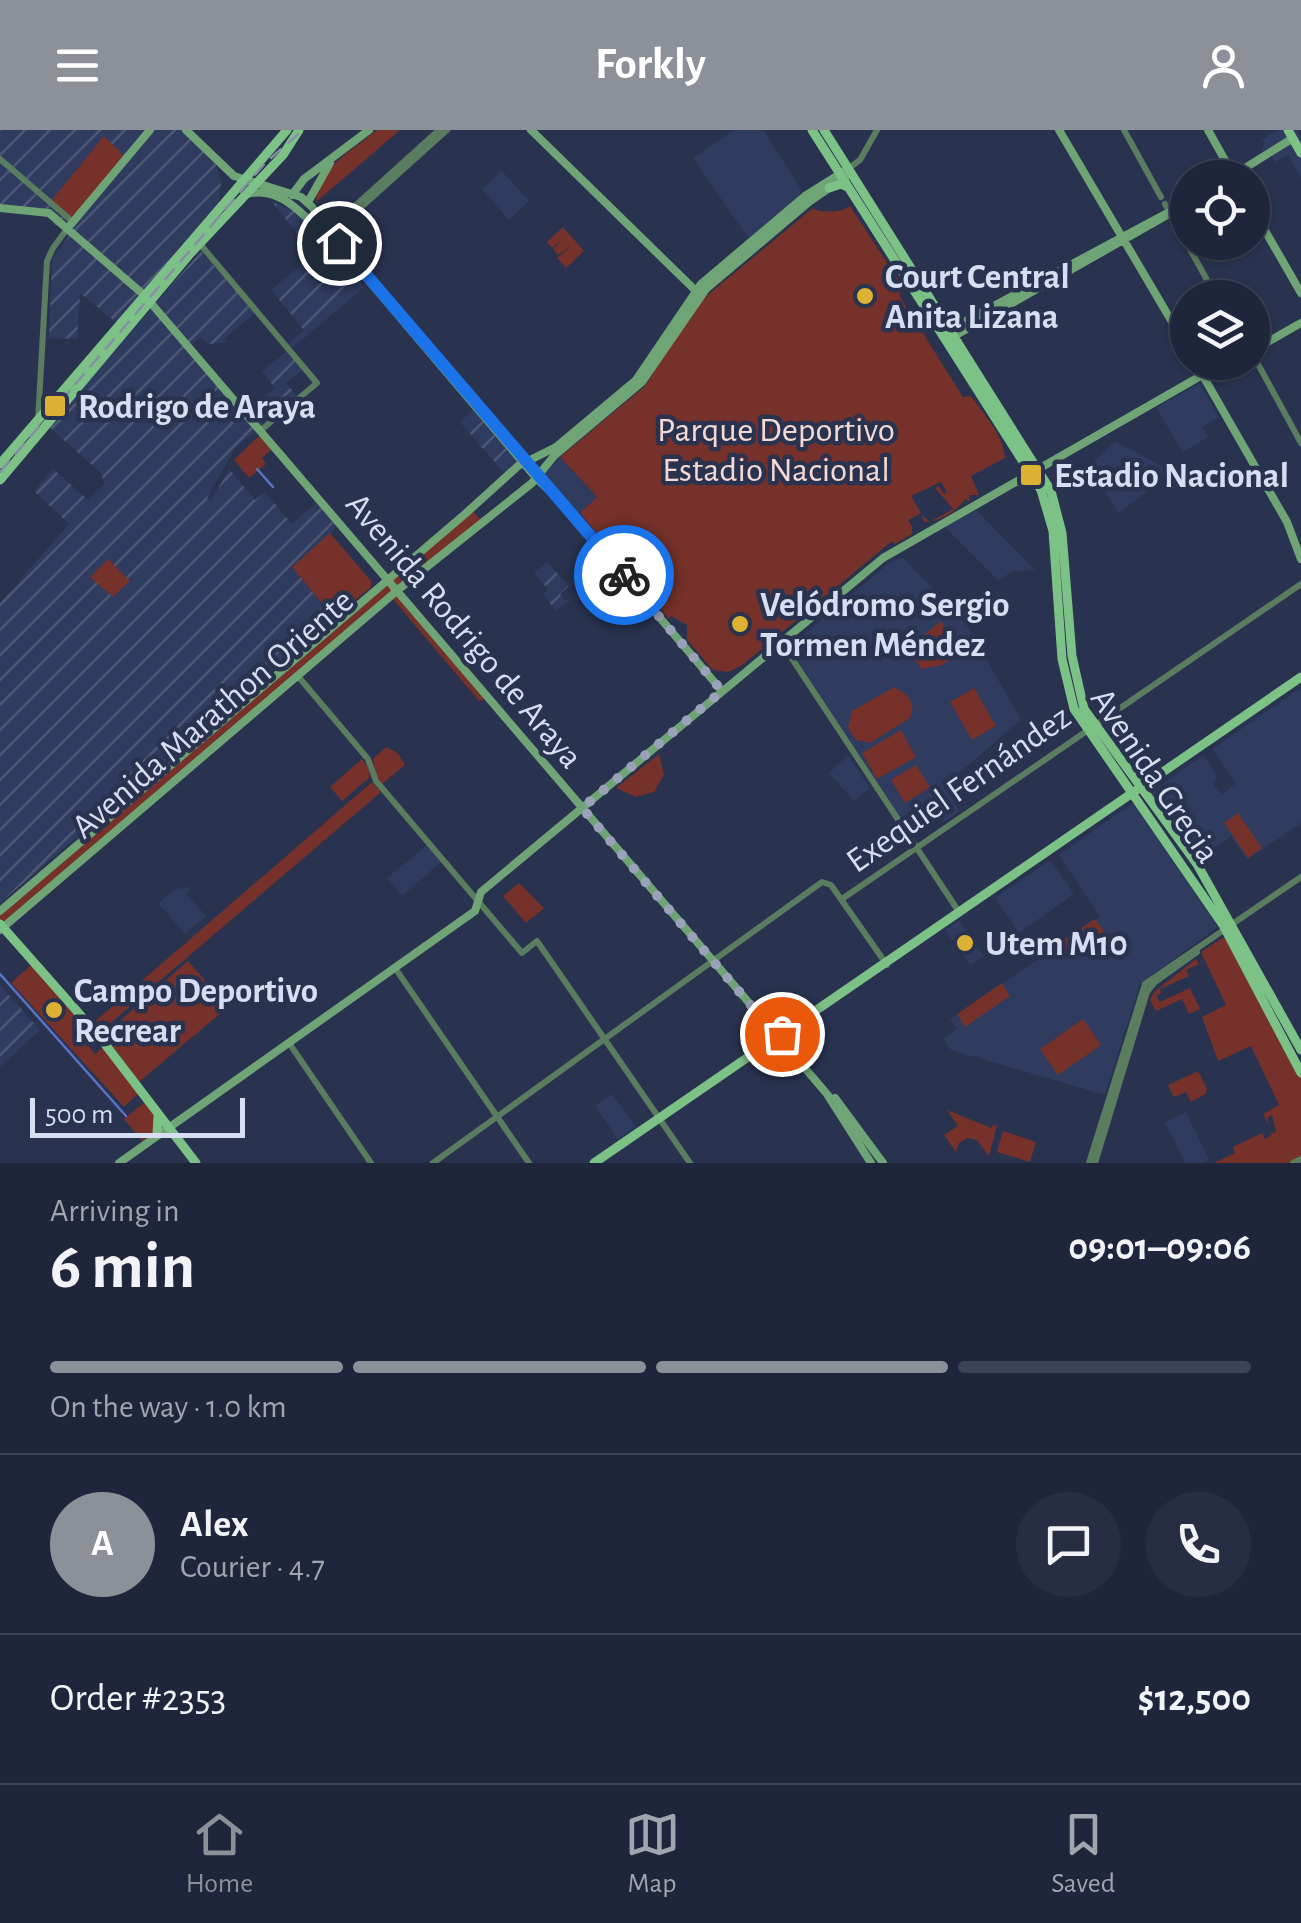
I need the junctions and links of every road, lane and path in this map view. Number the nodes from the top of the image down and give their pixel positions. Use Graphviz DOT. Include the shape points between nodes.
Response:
graph roads {
  1 [pos="150,130"];
  2 [pos="186,130"];
  3 [pos="287,130"];
  4 [pos="299,130"];
  5 [pos="439,130"];
  6 [pos="447,130"];
  7 [pos="534,130"];
  8 [pos="812,130"];
  9 [pos="824,130"];
  10 [pos="877,130"];
  11 [pos="1059,130"];
  12 [pos="1122,130"];
  13 [pos="1208,130"];
  14 [pos="369,131"];
  15 [pos="1296,137"];
  16 [pos="1301,153"];
  17 [pos="335,158"];
  18 [pos="0,160"];
  19 [pos="1224,160"];
  20 [pos="1261,160"];
  21 [pos="266,172"];
  22 [pos="846,176"];
  23 [pos="304,179"];
  24 [pos="243,180"];
  25 [pos="255,182"];
  26 [pos="274,187"];
  27 [pos="829,188"];
  28 [pos="315,190"];
  29 [pos="293,192"];
  30 [pos="814,194"];
  31 [pos="243,196"];
  32 [pos="308,202"];
  33 [pos="293,206"];
  34 [pos="0,208"];
  35 [pos="1170,210"];
  36 [pos="1167,211"];
  37 [pos="317,214"];
  38 [pos="1170,216"];
  39 [pos="70,226"];
  40 [pos="328,234"];
  41 [pos="1123,239"];
  42 [pos="1270,239"];
  43 [pos="200,244"];
  44 [pos="724,268"];
  45 [pos="707,279"];
  46 [pos="689,281"];
  47 [pos="699,291"];
  48 [pos="1301,293"];
  49 [pos="147,299"];
  50 [pos="688,300"];
  51 [pos="1170,319"];
  52 [pos="1301,321"];
  53 [pos="949,332"];
  54 [pos="1270,344"];
  55 [pos="660,349"];
  56 [pos="1199,380"];
  57 [pos="1206,380"];
  58 [pos="1266,380"];
  59 [pos="37,418"];
  60 [pos="44,428"];
  61 [pos="260,431"];
  62 [pos="1301,443"];
  63 [pos="16,444"];
  64 [pos="20,456"];
  65 [pos="528,460"];
  66 [pos="0,464"];
  67 [pos="1035,473"];
  68 [pos="538,476"];
  69 [pos="0,480"];
  70 [pos="1301,560"];
  71 [pos="387,580"];
  72 [pos="1301,584"];
  73 [pos="396,591"];
  74 [pos="781,642"];
  75 [pos="297,675"];
  76 [pos="1301,680"];
  77 [pos="722,691"];
  78 [pos="1090,728"];
  79 [pos="1142,789"];
  80 [pos="1132,796"];
  81 [pos="582,808"];
  82 [pos="916,848"];
  83 [pos="1301,877"];
  84 [pos="833,890"];
  85 [pos="479,901"];
  86 [pos="0,911"];
  87 [pos="960,914"];
  88 [pos="1,927"];
  89 [pos="1227,933"];
  90 [pos="714,963"];
  91 [pos="886,964"];
  92 [pos="395,968"];
  93 [pos="779,1038"];
  94 [pos="606,1040"];
  95 [pos="289,1043"];
  96 [pos="1301,1050"];
  97 [pos="1301,1073"];
  98 [pos="827,1094"];
  99 [pos="158,1113"];
  100 [pos="497,1117"];
  101 [pos="660,1120"];
  102 [pos="170,1126"];
  103 [pos="157,1134"];
  104 [pos="134,1152"];
  105 [pos="1301,1159"];
  106 [pos="119,1163"];
  107 [pos="196,1163"];
  108 [pos="372,1163"];
  109 [pos="432,1163"];
  110 [pos="529,1163"];
  111 [pos="597,1163"];
  112 [pos="690,1163"];
  113 [pos="871,1163"];
  114 [pos="883,1163"];
  115 [pos="1092,1163"];
  116 [pos="1293,1163"];
  1 -- 39 [label="main road"];
  2 -- 24 [label="main road"];
  3 -- 24 [label="main road"];
  4 -- 21 [label="main road"];
  5 -- 40 [label="street"];
  6 -- 40 [label="street"];
  7 -- 46 [label="main road"];
  8 -- 22 [label="main road, Avenida Grecia"];
  9 -- 22 [label="main road, Avenida Grecia"];
  10 -- 22 [label="street"];
  11 -- 41 [label="main road"];
  12 -- 36 [label="street"];
  13 -- 19 [label="main road"];
  14 -- 17 [label="main road"];
  15 -- 16 [label="main road"];
  15 -- 20 [label="main road"];
  17 -- 23 [label="main road"];
  17 -- 28 [label="main road"];
  18 -- 39 [label="street"];
  21 -- 25 [label="main road"];
  21 -- 26 [label="main road"];
  22 -- 27 [label="main road"];
  22 -- 30 [label="main road, Avenida Marathon Oriente"];
  22 -- 53 [label="main road, Avenida Grecia"];
  23 -- 26 [label="main road"];
  23 -- 29 [label="main road"];
  24 -- 25 [label="main road"];
  24 -- 49 [label="main road"];
  25 -- 26 [label="main road"];
  25 -- 31 [label="main road"];
  26 -- 29 [label="main road"];
  27 -- 30 [label="main road, Avenida Marathon Oriente"];
  28 -- 32 [label="main road"];
  28 -- 37 [label="main road"];
  29 -- 32 [label="main road"];
  29 -- 33 [label="main road"];
  30 -- 44 [label="main road, Avenida Marathon Oriente"];
  31 -- 33 [label="main road" via="256,192"];
  31 -- 43 [label="main road"];
  32 -- 33 [label="main road"];
  32 -- 37 [label="main road"];
  33 -- 40 [label="main road"];
  34 -- 39 [label="main road, Avenida Rodrigo de Araya" via="49,214"];
  35 -- 36 [label="main road"];
  36 -- 38 [label="street"];
  36 -- 41 [label="main road"];
  37 -- 40 [label="main road"];
  39 -- 49 [label="main road, Avenida Rodrigo de Araya"];
  39 -- 59 [label="street" via="48,258"];
  40 -- 65 [label="main road"];
  41 -- 51 [label="main road"];
  41 -- 53 [label="main road"];
  42 -- 48 [label="main road"];
  43 -- 49 [label="main road"];
  43 -- 61 [label="street" via="317,383"];
  44 -- 45 [label="main road, Avenida Marathon Oriente"];
  44 -- 47 [label="main road, Avenida Marathon Oriente"];
  45 -- 46 [label="main road"];
  45 -- 47 [label="main road, Avenida Marathon Oriente"];
  46 -- 47 [label="main road"];
  46 -- 50 [label="main road"];
  47 -- 50 [label="main road, Avenida Marathon Oriente"];
  47 -- 55 [label="main road, Avenida Marathon Oriente"];
  49 -- 59 [label="main road"];
  49 -- 60 [label="main road"];
  49 -- 61 [label="main road, Avenida Rodrigo de Araya"];
  50 -- 55 [label="main road, Avenida Marathon Oriente"];
  52 -- 54 [label="main road"];
  53 -- 67 [label="main road, Avenida Grecia"];
  55 -- 65 [label="main road, Avenida Marathon Oriente" via="636,380 556,447"];
  55 -- 68 [label="main road, Avenida Marathon Oriente" via="642,382"];
  56 -- 67 [label="main road"];
  57 -- 70 [label="main road" via="1286,519"];
  58 -- 62 [label="street"];
  59 -- 60 [label="street"];
  59 -- 63 [label="main road"];
  60 -- 64 [label="main road"];
  61 -- 71 [label="main road, Avenida Rodrigo de Araya"];
  63 -- 64 [label="main road"];
  63 -- 66 [label="main road"];
  64 -- 69 [label="main road"];
  65 -- 68 [label="main road"];
  65 -- 71 [label="main road, Avenida Marathon Oriente"];
  67 -- 74 [label="main road" via="886,556"];
  67 -- 78 [label="main road, Avenida Grecia" via="1053,526 1066,687 1076,714"];
  68 -- 73 [label="main road, Avenida Marathon Oriente"];
  68 -- 77 [label="main road"];
  71 -- 73 [label="main road, Avenida Rodrigo de Araya"];
  71 -- 86 [label="main road, Avenida Marathon Oriente"];
  72 -- 78 [label="street, Exequiel Fernández"];
  73 -- 75 [label="main road, Avenida Marathon Oriente"];
  73 -- 81 [label="main road, Avenida Rodrigo de Araya"];
  74 -- 77 [label="main road"];
  74 -- 82 [label="street"];
  75 -- 85 [label="street" via="368,758 378,784"];
  75 -- 88 [label="main road, Avenida Marathon Oriente"];
  76 -- 79 [label="main road"];
  77 -- 81 [label="main road"];
  78 -- 79 [label="main road, Avenida Grecia"];
  78 -- 80 [label="main road, Avenida Grecia"];
  78 -- 82 [label="street, Exequiel Fernández"];
  79 -- 80 [label="main road"];
  79 -- 89 [label="main road, Avenida Grecia" via="1189,852"];
  80 -- 87 [label="main road"];
  80 -- 89 [label="main road, Avenida Grecia"];
  81 -- 85 [label="main road"];
  81 -- 90 [label="main road, Avenida Rodrigo de Araya"];
  82 -- 84 [label="street, Exequiel Fernández"];
  82 -- 87 [label="street"];
  83 -- 89 [label="street"];
  84 -- 90 [label="street, Exequiel Fernández" via="812,891"];
  84 -- 91 [label="street"];
  85 -- 92 [label="main road" via="475,911"];
  85 -- 94 [label="street" via="522,952 537,941"];
  87 -- 91 [label="main road"];
  88 -- 99 [label="main road"];
  89 -- 96 [label="main road, Avenida Grecia"];
  89 -- 97 [label="main road, Avenida Grecia"];
  89 -- 115 [label="street" via="1146,984"];
  90 -- 93 [label="main road, Avenida Rodrigo de Araya"];
  90 -- 94 [label="street, Exequiel Fernández"];
  91 -- 93 [label="main road"];
  92 -- 95 [label="main road"];
  92 -- 100 [label="street"];
  93 -- 98 [label="main road, Avenida Rodrigo de Araya"];
  93 -- 101 [label="main road"];
  94 -- 100 [label="street, Exequiel Fernández"];
  94 -- 101 [label="street"];
  95 -- 102 [label="main road"];
  95 -- 108 [label="street"];
  98 -- 113 [label="main road, Avenida Rodrigo de Araya"];
  98 -- 114 [label="main road, Avenida Rodrigo de Araya"];
  99 -- 102 [label="main road"];
  99 -- 103 [label="main road"];
  100 -- 109 [label="street, Exequiel Fernández"];
  100 -- 110 [label="street"];
  101 -- 111 [label="main road"];
  101 -- 112 [label="street"];
  102 -- 103 [label="main road"];
  102 -- 104 [label="main road"];
  102 -- 107 [label="main road"];
  103 -- 104 [label="main road"];
  104 -- 106 [label="main road"];
  105 -- 116 [label="street"];
}
